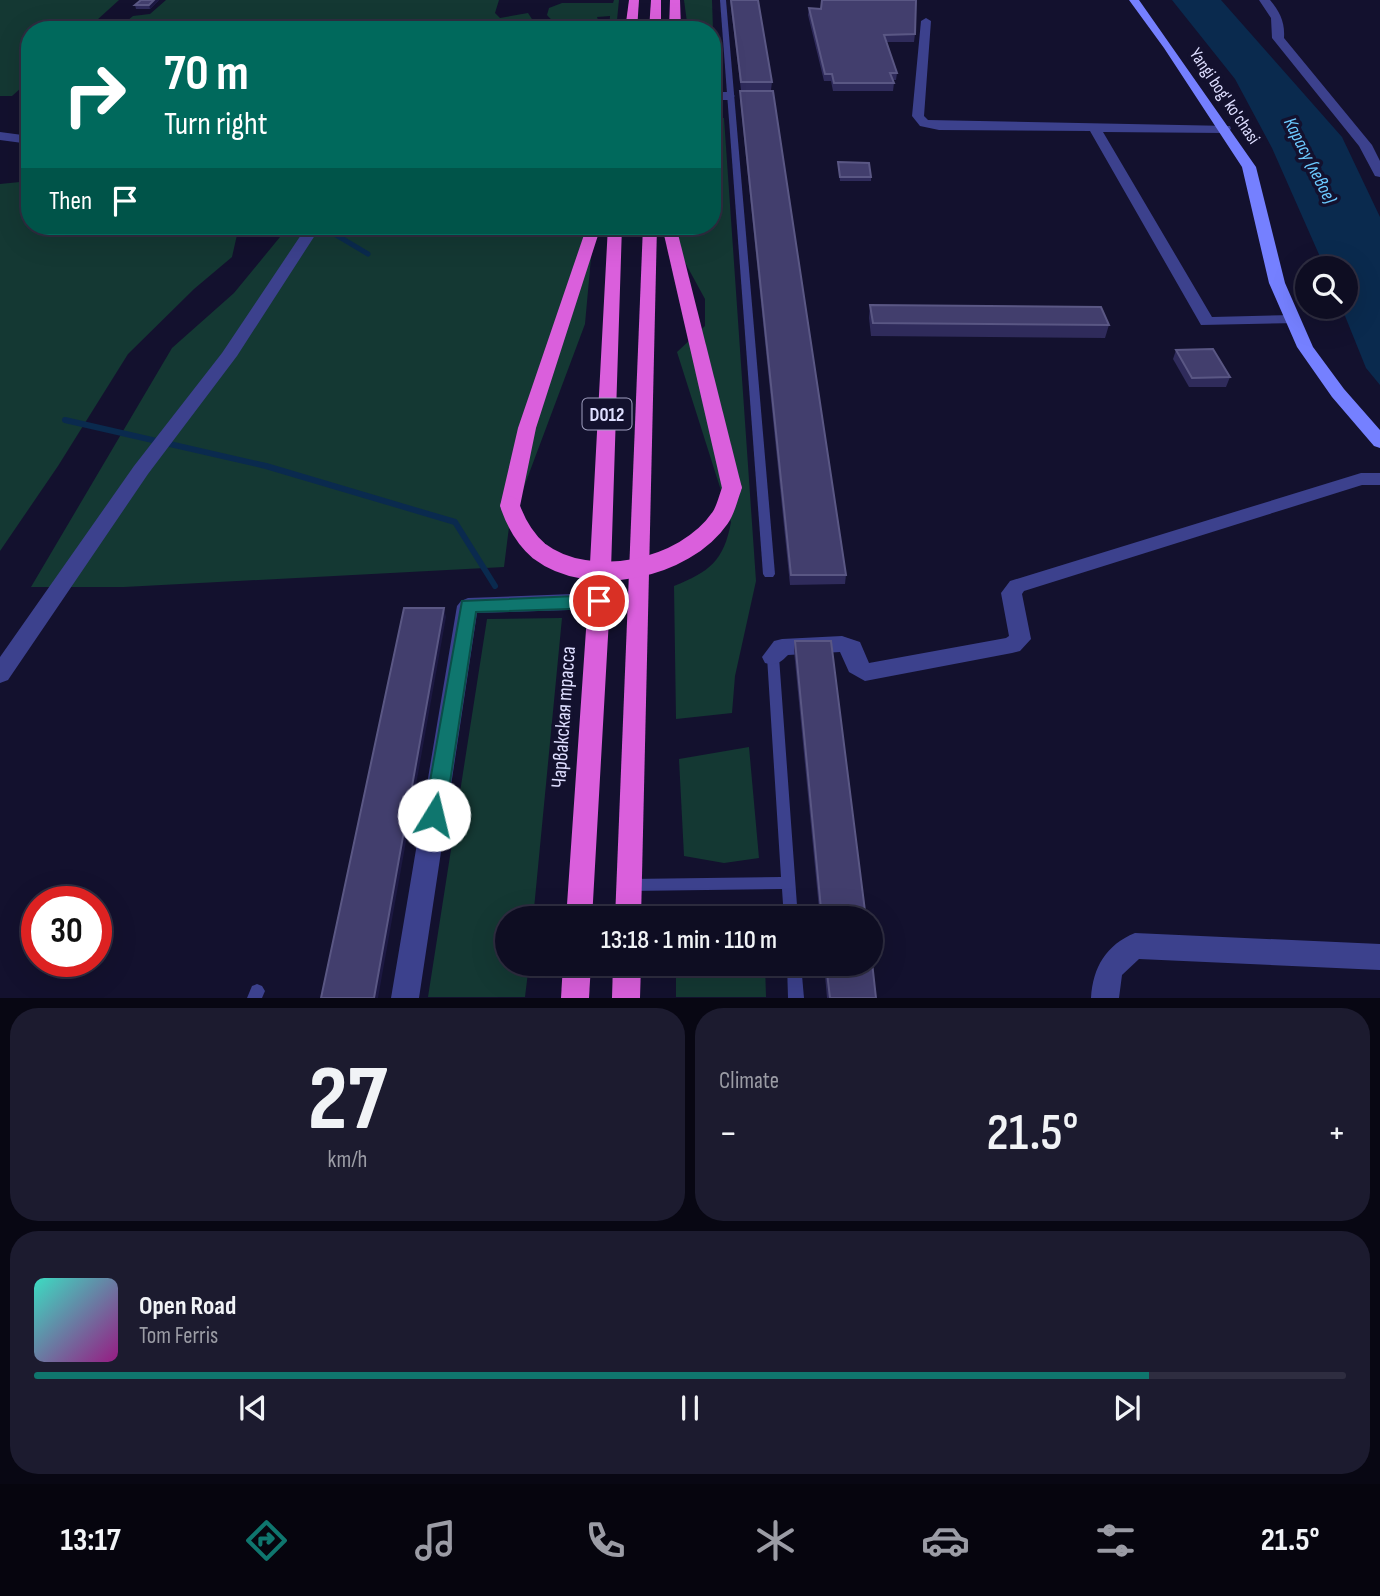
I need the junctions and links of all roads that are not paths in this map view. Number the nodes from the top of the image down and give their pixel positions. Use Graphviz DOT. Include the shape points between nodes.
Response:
graph roads {
  1 [pos="634,0"];
  2 [pos="656,0"];
  3 [pos="675,0"];
  4 [pos="723,0"];
  5 [pos="1134,0"];
  6 [pos="1264,0"];
  7 [pos="632,21"];
  8 [pos="655,21"];
  9 [pos="675,21"];
  10 [pos="926,21"];
  11 [pos="721,96"];
  12 [pos="729,96"];
  13 [pos="1093,125"];
  14 [pos="1225,129"];
  15 [pos="0,136"];
  16 [pos="21,138"];
  17 [pos="1380,173"];
  18 [pos="307,235"];
  19 [pos="591,235"];
  20 [pos="615,235"];
  21 [pos="650,235"];
  22 [pos="671,235"];
  23 [pos="1293,320"];
  24 [pos="1380,442"];
  25 [pos="1380,479"];
  26 [pos="769,575"];
  27 [pos="599,601"];
  28 [pos="773,657"];
  29 [pos="0,674"];
  30 [pos="789,883"];
  31 [pos="629,884"];
  32 [pos="580,906"];
  33 [pos="628,906"];
  34 [pos="790,906"];
  35 [pos="1380,957"];
  36 [pos="576,976"];
  37 [pos="627,976"];
  38 [pos="795,976"];
  39 [pos="405,998"];
  40 [pos="575,998"];
  41 [pos="626,998"];
  42 [pos="796,998"];
  43 [pos="1105,998"];
  1 -- 7 [label="highway"];
  2 -- 8 [label="highway"];
  3 -- 9 [label="highway"];
  4 -- 12 [label="lane"];
  5 -- 14 [label="main road, Yangi bog' ko'chasi"];
  6 -- 17 [label="street" via="1280,26 1278,38 1365,145"];
  10 -- 13 [label="street" via="918,116 924,122 939,126"];
  11 -- 12 [label="street"];
  12 -- 26 [label="lane"];
  13 -- 14 [label="street"];
  13 -- 23 [label="street" via="1207,322"];
  14 -- 23 [label="main road, Yangi bog' ko'chasi" via="1248,167 1277,283"];
  15 -- 16 [label="street"];
  18 -- 29 [label="street" via="229,356 156,451"];
  19 -- 22 [label="highway, bridge" via="527,428 510,506 521,532 555,559 592,570 664,561 704,537 722,517 732,488"];
  20 -- 27 [label="highway, Чарвакская трасса / D012"];
  21 -- 31 [label="highway, D012"];
  23 -- 24 [label="main road, Yangi bog' ko'chasi" via="1321,370"];
  25 -- 28 [label="street" via="1361,480 1017,586 1011,593 1020,639 1012,645 865,672 857,666 852,648 842,644 782,647"];
  27 -- 32 [label="highway, Чарвакская трасса / D012"];
  27 -- 39 [label="street" via="468,606"];
  28 -- 30 [label="lane"];
  30 -- 31 [label="lane"];
  30 -- 34 [label="lane"];
  31 -- 33 [label="highway, D012"];
  35 -- 43 [label="street" via="1135,946 1116,957"];
  36 -- 40 [label="highway"];
  37 -- 41 [label="highway"];
  38 -- 42 [label="lane"];
}
